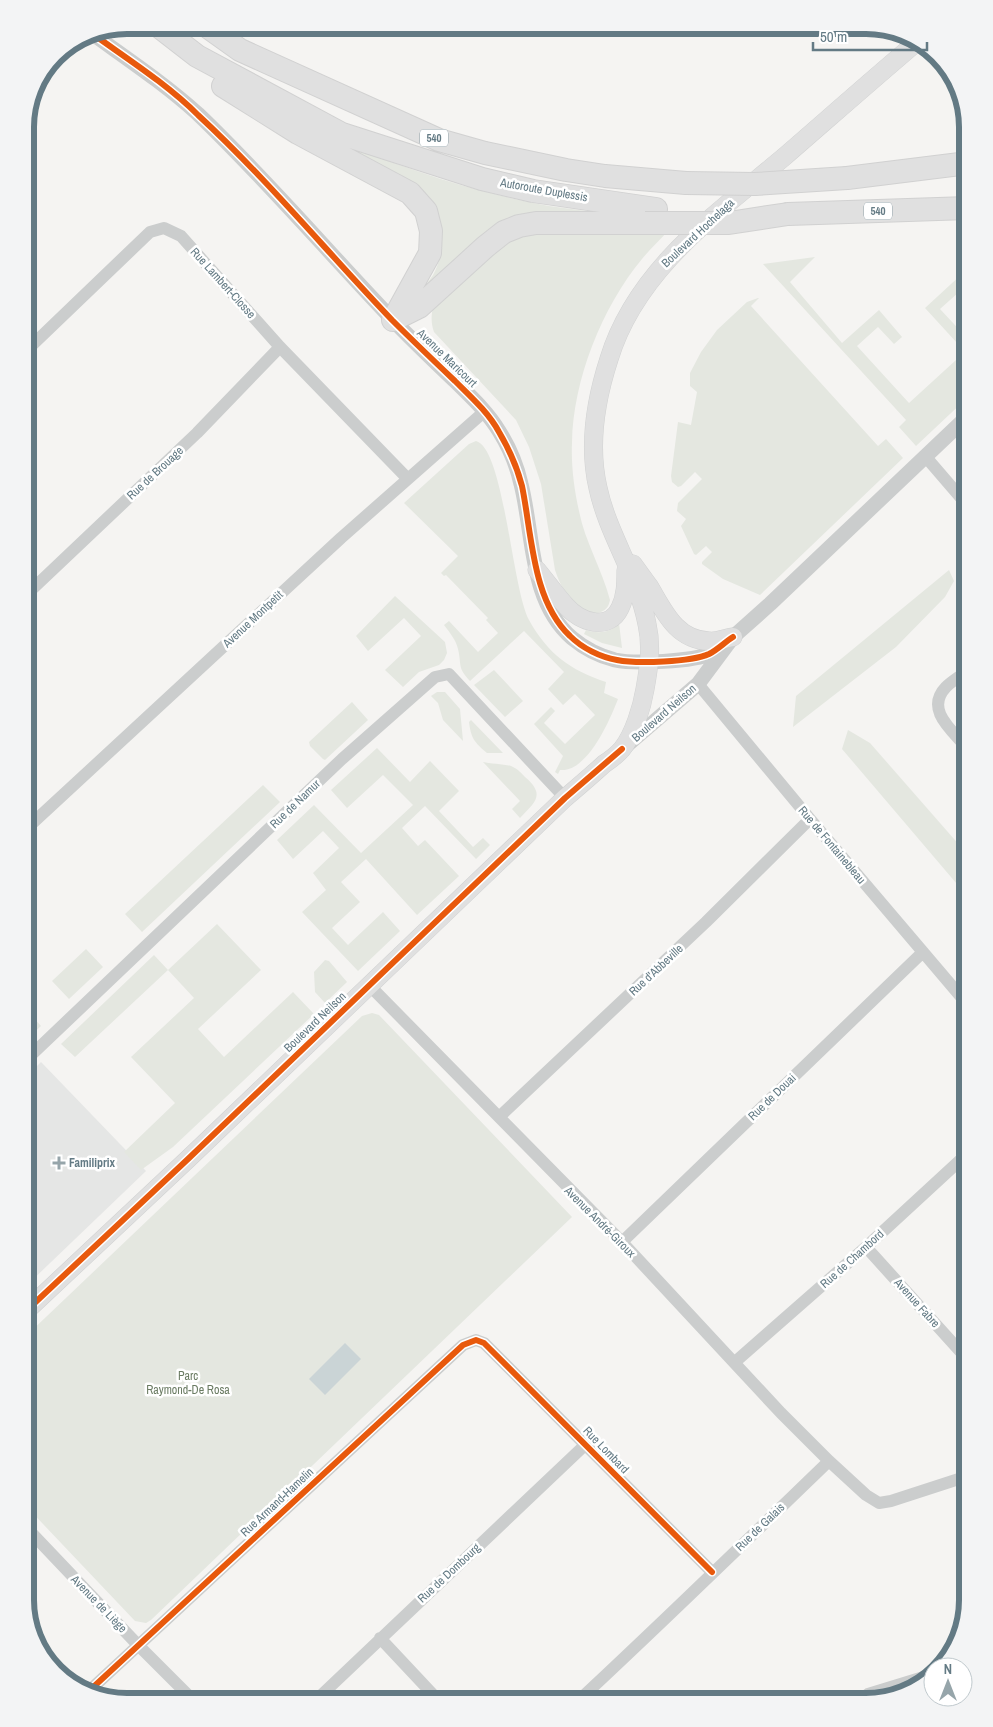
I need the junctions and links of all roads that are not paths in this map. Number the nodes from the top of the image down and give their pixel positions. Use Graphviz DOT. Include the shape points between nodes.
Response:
graph roads {
  1 [pos="151,34"];
  2 [pos="169,34"];
  3 [pos="218,34"];
  4 [pos="99,38"];
  5 [pos="912,45"];
  6 [pos="959,164"];
  7 [pos="959,208"];
  8 [pos="651,216"];
  9 [pos="393,320"];
  10 [pos="34,343"];
  11 [pos="280,346"];
  12 [pos="485,411"];
  13 [pos="959,424"];
  14 [pos="925,456"];
  15 [pos="408,479"];
  16 [pos="959,496"];
  17 [pos="618,543"];
  18 [pos="537,570"];
  19 [pos="34,587"];
  20 [pos="732,637"];
  21 [pos="650,661"];
  22 [pos="959,677"];
  23 [pos="698,684"];
  24 [pos="959,738"];
  25 [pos="622,750"];
  26 [pos="565,798"];
  27 [pos="810,819"];
  28 [pos="34,822"];
  29 [pos="923,952"];
  30 [pos="369,985"];
  31 [pos="959,994"];
  32 [pos="34,1052"];
  33 [pos="499,1117"];
  34 [pos="959,1161"];
  35 [pos="622,1242"];
  36 [pos="866,1247"];
  37 [pos="34,1303"];
  38 [pos="484,1343"];
  39 [pos="959,1350"];
  40 [pos="735,1362"];
  41 [pos="585,1445"];
  42 [pos="828,1461"];
  43 [pos="959,1479"];
  44 [pos="34,1535"];
  45 [pos="712,1572"];
  46 [pos="380,1638"];
  47 [pos="138,1645"];
  48 [pos="916,1679"];
  49 [pos="93,1687"];
  50 [pos="186,1693"];
  51 [pos="323,1693"];
  52 [pos="432,1693"];
  53 [pos="587,1693"];
  54 [pos="873,1693"];
  1 -- 9 [label="highway" via="180,58 298,133 410,193 426,211 431,231 430,253"];
  2 -- 8 [label="highway, Autoroute Duplessis / 540" via="197,56 342,134 490,181"];
  3 -- 6 [label="highway, Autoroute Duplessis / 540, bridge" via="240,50 439,140 485,154 566,170 686,183 764,183 846,178"];
  4 -- 9 [label="street, Avenue Maricourt" via="196,112"];
  5 -- 17 [label="main road, Boulevard Hochelaga" via="689,239 652,277 637,300 609,358 595,426 594,465 598,488"];
  7 -- 8 [label="highway, Autoroute Duplessis / 540, bridge"];
  8 -- 9 [label="highway" via="536,222 504,232 419,307"];
  9 -- 12 [label="street, Avenue Maricourt"];
  10 -- 11 [label="street, Rue Lambert-Closse" via="150,232 164,228 181,236"];
  11 -- 15 [label="street, Rue Lambert-Closse"];
  11 -- 19 [label="street, Rue de Brouage" via="197,433"];
  12 -- 15 [label="street, Avenue Montpetit"];
  12 -- 18 [label="street, Avenue Maricourt" via="515,464"];
  13 -- 14 [label="street, Boulevard Neilson"];
  14 -- 16 [label="street"];
  14 -- 20 [label="street, Boulevard Neilson"];
  15 -- 28 [label="street, Avenue Montpetit"];
  17 -- 18 [label="main road" via="626,569 625,589 619,610 608,621 591,622 581,618 567,607"];
  17 -- 20 [label="main road" via="662,610 680,630 693,638 710,642"];
  17 -- 21 [label="main road, Boulevard Hochelaga" via="644,612"];
  18 -- 21 [label="street, Avenue Maricourt" via="551,612 576,642 618,660"];
  20 -- 21 [label="street, Avenue Maricourt" via="700,657"];
  20 -- 23 [label="street, Boulevard Neilson"];
  21 -- 25 [label="main road, Boulevard Hochelaga" via="642,708"];
  22 -- 24 [label="street" via="946,688 938,701 938,714"];
  23 -- 25 [label="street, Boulevard Neilson"];
  23 -- 27 [label="street, Rue de Fontainebleau"];
  25 -- 26 [label="main road, Boulevard Neilson"];
  26 -- 30 [label="main road, Boulevard Neilson"];
  26 -- 32 [label="street, Rue de Namur" via="449,674 435,677 342,759"];
  27 -- 29 [label="street, Rue de Fontainebleau"];
  27 -- 33 [label="street, Rue d'Abbeville"];
  29 -- 31 [label="street, Rue de Fontainebleau"];
  29 -- 35 [label="street, Rue de Douai"];
  30 -- 33 [label="street, Avenue André-Giroux"];
  30 -- 37 [label="main road, Boulevard Neilson"];
  33 -- 35 [label="street, Avenue André-Giroux"];
  34 -- 36 [label="street, Rue de Chambord"];
  35 -- 40 [label="street, Avenue André-Giroux"];
  36 -- 39 [label="street, Avenue Fabre"];
  36 -- 40 [label="street, Rue de Chambord"];
  38 -- 41 [label="street, Rue Lombard"];
  38 -- 47 [label="street, Rue Armand-Hamelin" via="476,1340 463,1345"];
  40 -- 42 [label="street, Avenue André-Giroux"];
  41 -- 45 [label="street, Rue Lombard"];
  41 -- 46 [label="street, Rue de Dombourg"];
  42 -- 43 [label="street" via="879,1503"];
  42 -- 45 [label="street, Rue de Galais"];
  44 -- 47 [label="street, Avenue de Liège"];
  45 -- 53 [label="street, Rue de Galais"];
  46 -- 51 [label="street, Rue de Dombourg"];
  46 -- 52 [label="street"];
  47 -- 49 [label="street, Rue Armand-Hamelin"];
  47 -- 50 [label="street, Avenue de Liège"];
  48 -- 54 [label="street"];
}
